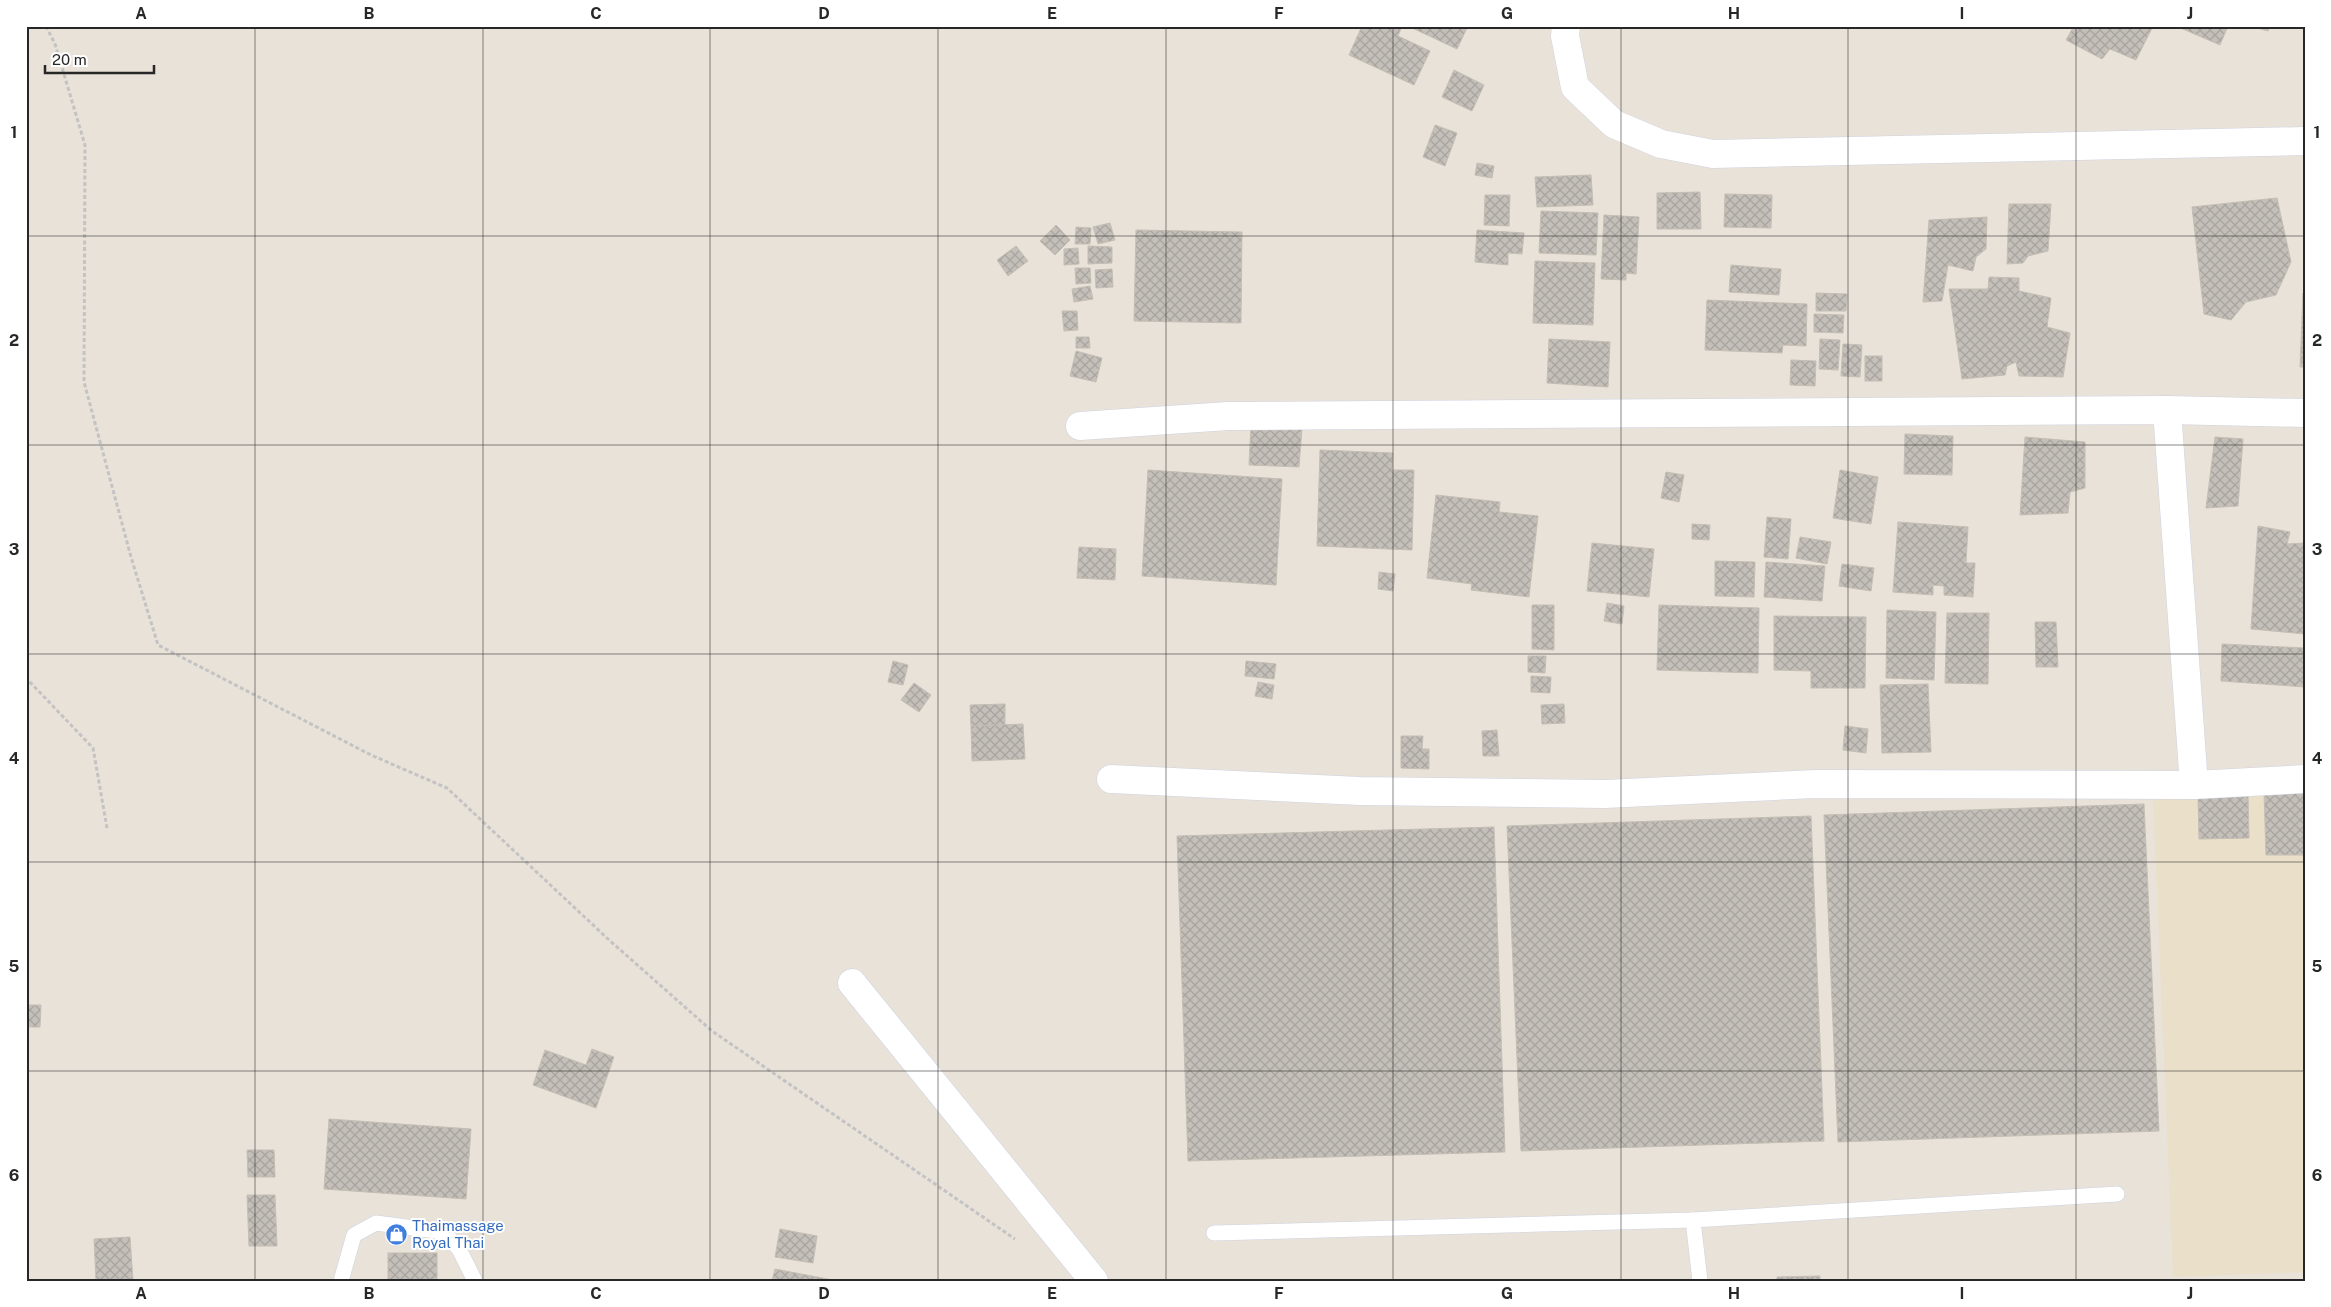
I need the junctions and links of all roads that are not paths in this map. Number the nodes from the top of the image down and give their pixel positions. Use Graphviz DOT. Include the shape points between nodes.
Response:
graph roads {
  1 [pos="1566,26"];
  2 [pos="2305,141"];
  3 [pos="2167,410"];
  4 [pos="2305,413"];
  5 [pos="1080,426"];
  6 [pos="1111,779"];
  7 [pos="2305,779"];
  8 [pos="2194,784"];
  9 [pos="852,983"];
  10 [pos="2117,1194"];
  11 [pos="1694,1220"];
  12 [pos="1214,1233"];
  13 [pos="341,1281"];
  14 [pos="475,1281"];
  15 [pos="1094,1281"];
  16 [pos="1700,1281"];
  1 -- 2 [label="street" via="1575,87 1614,124 1661,144 1713,154"];
  3 -- 4 [label="street"];
  3 -- 5 [label="street" via="1228,416"];
  3 -- 8 [label="street"];
  6 -- 8 [label="street" via="1360,791 1605,794 1815,784"];
  7 -- 8 [label="street"];
  9 -- 15 [label="street"];
  10 -- 11 [label="lane"];
  11 -- 12 [label="lane"];
  11 -- 16 [label="lane"];
  13 -- 14 [label="lane" via="354,1235 376,1223 444,1232 459,1249"];
}
